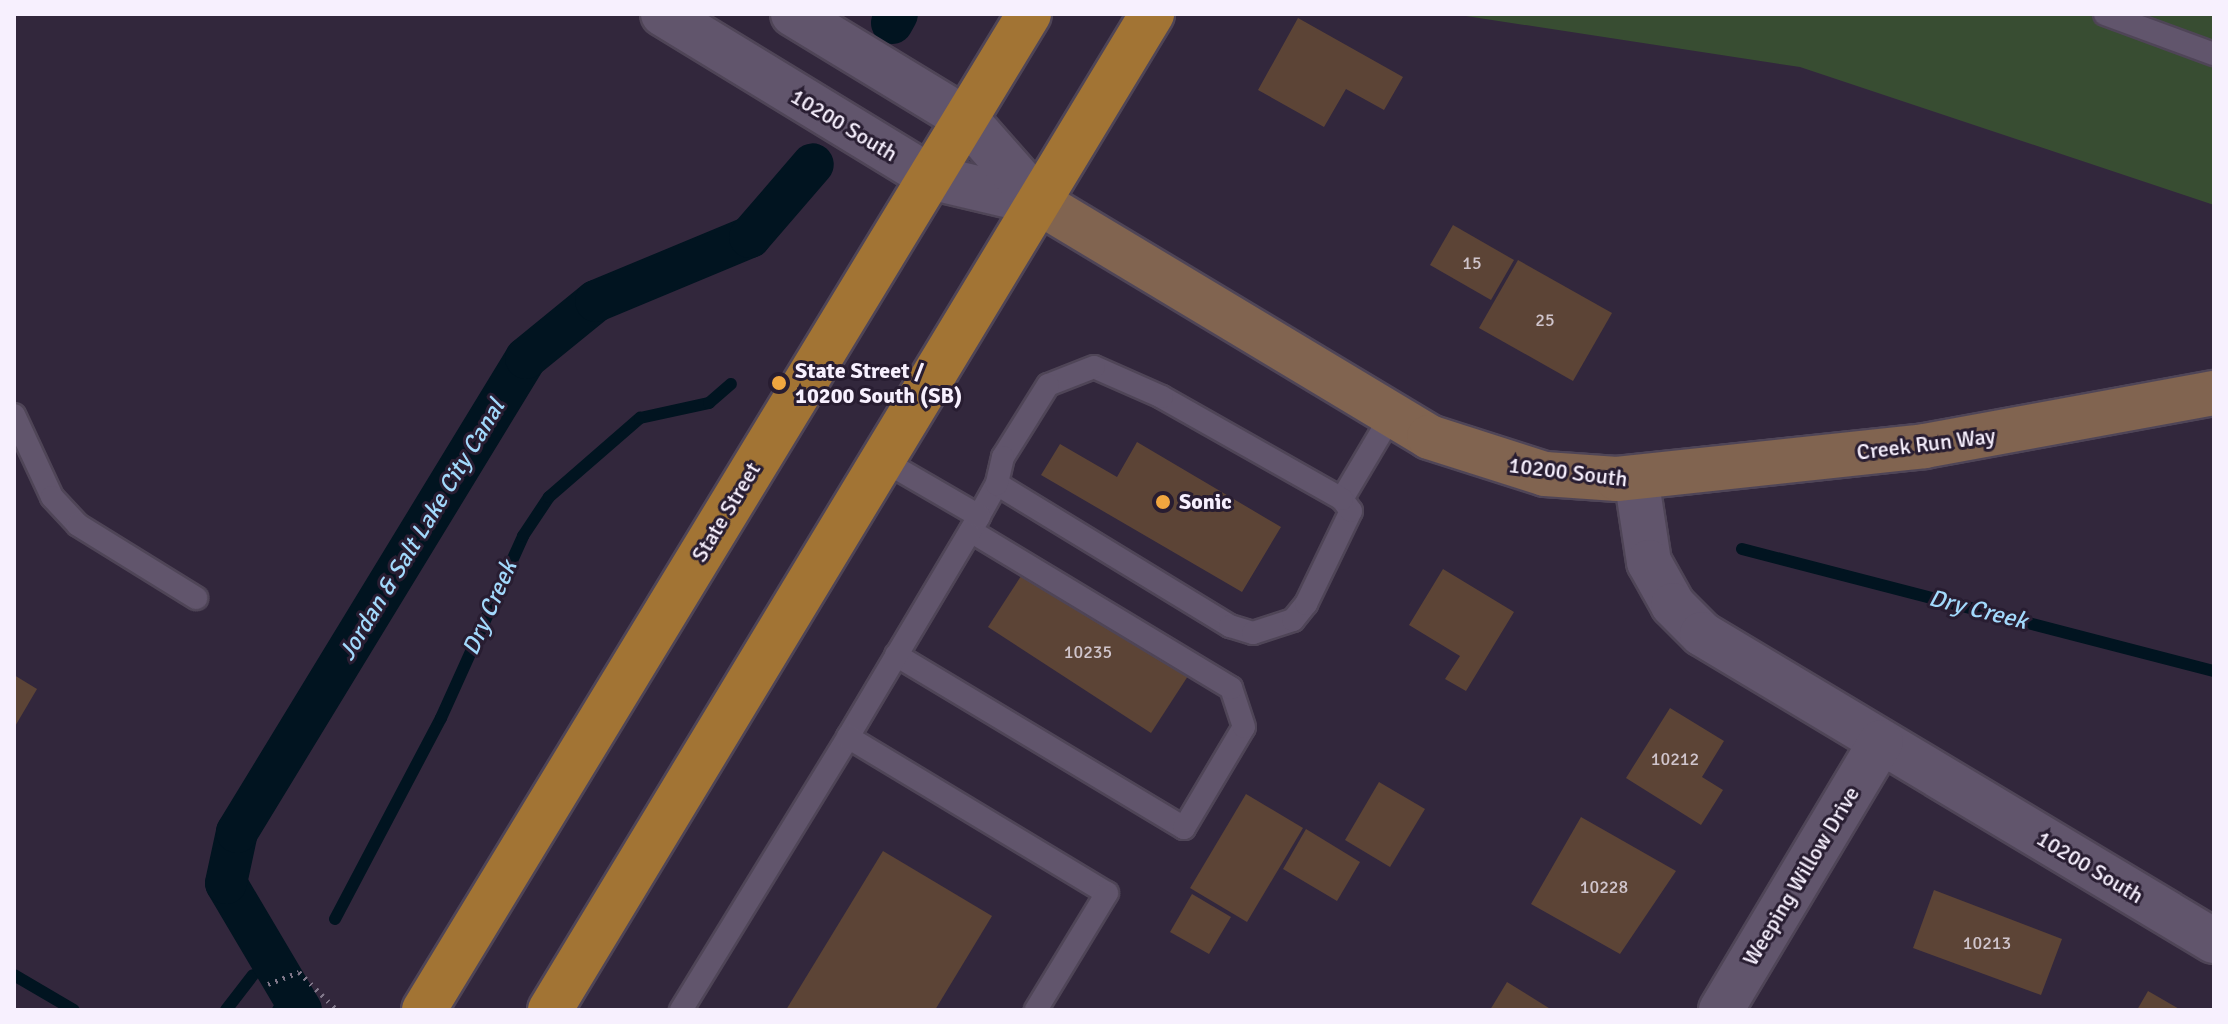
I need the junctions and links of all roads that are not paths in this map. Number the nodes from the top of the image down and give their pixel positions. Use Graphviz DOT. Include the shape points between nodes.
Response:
graph roads {
  1 [pos="663,14"];
  2 [pos="793,14"];
  3 [pos="1029,14"];
  4 [pos="1152,14"];
  5 [pos="2105,14"];
  6 [pos="2214,54"];
  7 [pos="966,119"];
  8 [pos="930,177"];
  9 [pos="1040,203"];
  10 [pos="2214,393"];
  11 [pos="14,415"];
  12 [pos="1391,416"];
  13 [pos="884,461"];
  14 [pos="1636,477"];
  15 [pos="997,484"];
  16 [pos="1342,499"];
  17 [pos="975,523"];
  18 [pos="196,598"];
  19 [pos="896,655"];
  20 [pos="848,737"];
  21 [pos="1881,742"];
  22 [pos="2214,941"];
  23 [pos="424,1010"];
  24 [pos="550,1010"];
  25 [pos="681,1010"];
  26 [pos="1036,1010"];
  27 [pos="1721,1010"];
  1 -- 8 [label="street, 10200 South"];
  2 -- 7 [label="street, 10200 South"];
  3 -- 7 [label="main road, State Street"];
  4 -- 9 [label="main road"];
  5 -- 6 [label="lane"];
  7 -- 8 [label="main road, State Street"];
  7 -- 9 [label="street, 10200 South"];
  8 -- 9 [label="street, 10200 South"];
  8 -- 23 [label="main road, State Street"];
  9 -- 12 [label="street, 10200 South"];
  9 -- 13 [label="main road"];
  10 -- 14 [label="street, Creek Run Way" via="1925,446"];
  11 -- 18 [label="lane" via="52,497 78,525"];
  12 -- 14 [label="street, 10200 South" via="1510,467"];
  12 -- 16 [label="lane"];
  13 -- 17 [label="lane"];
  13 -- 24 [label="main road"];
  14 -- 21 [label="street, 10200 South" via="1649,562 1686,621"];
  15 -- 16 [label="lane" via="1003,457 1048,385 1094,367 1135,382"];
  15 -- 16 [label="lane" via="1230,626 1253,633 1293,620 1306,604 1348,528 1351,511"];
  15 -- 17 [label="lane"];
  17 -- 19 [label="lane"];
  17 -- 19 [label="lane" via="1231,688 1244,727 1184,828"];
  19 -- 20 [label="lane"];
  20 -- 25 [label="lane"];
  20 -- 26 [label="lane" via="1107,893"];
  21 -- 22 [label="street, 10200 South"];
  21 -- 27 [label="street, Weeping Willow Drive"];
}
